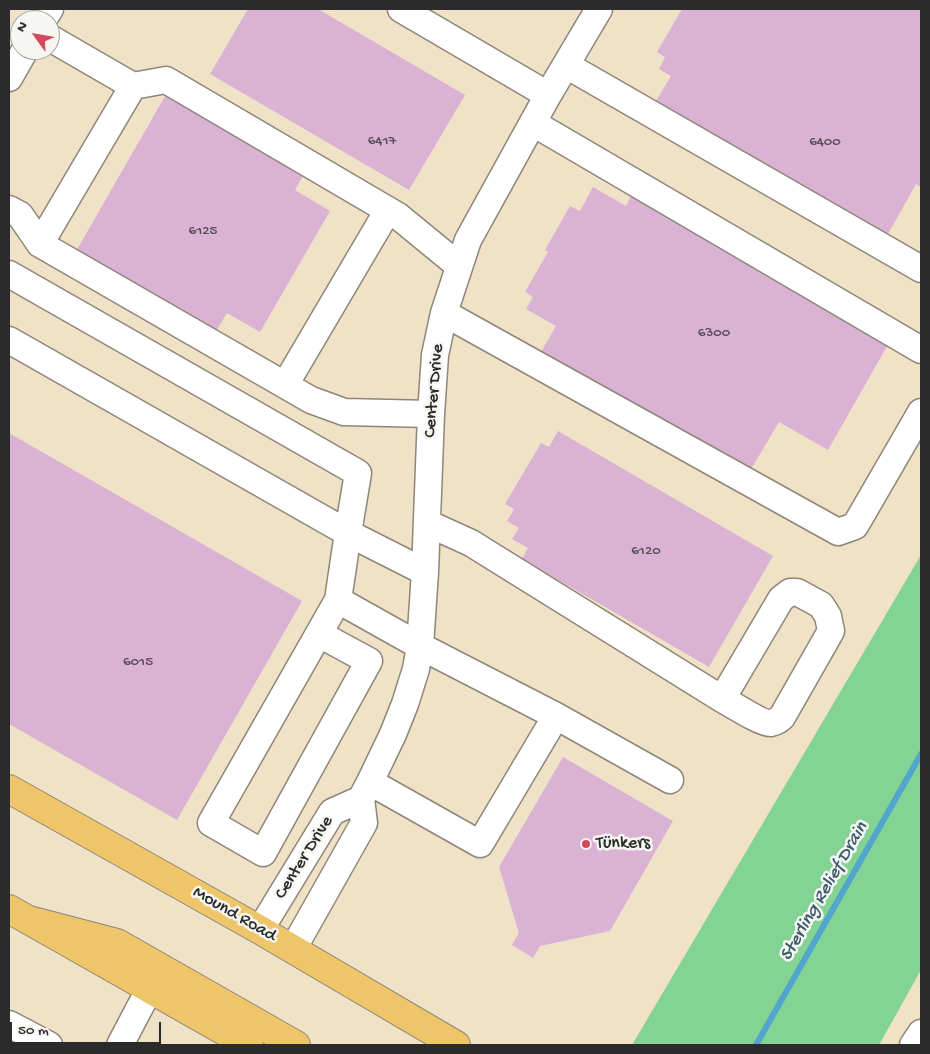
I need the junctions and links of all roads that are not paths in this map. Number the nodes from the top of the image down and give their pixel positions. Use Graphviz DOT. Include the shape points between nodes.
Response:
graph roads {
  1 [pos="401,9"];
  2 [pos="588,12"];
  3 [pos="60,44"];
  4 [pos="19,60"];
  5 [pos="566,65"];
  6 [pos="9,78"];
  7 [pos="133,86"];
  8 [pos="548,95"];
  9 [pos="533,124"];
  10 [pos="9,208"];
  11 [pos="388,210"];
  12 [pos="40,244"];
  13 [pos="459,266"];
  14 [pos="921,269"];
  15 [pos="9,274"];
  16 [pos="444,313"];
  17 [pos="9,340"];
  18 [pos="921,350"];
  19 [pos="285,385"];
  20 [pos="921,412"];
  21 [pos="431,414"];
  22 [pos="427,523"];
  23 [pos="348,533"];
  24 [pos="424,572"];
  25 [pos="338,600"];
  26 [pos="319,634"];
  27 [pos="420,646"];
  28 [pos="722,699"];
  29 [pos="556,716"];
  30 [pos="670,780"];
  31 [pos="9,789"];
  32 [pos="366,791"];
  33 [pos="19,914"];
  34 [pos="260,930"];
  35 [pos="293,949"];
  36 [pos="155,978"];
  37 [pos="9,1024"];
  38 [pos="921,1033"];
  39 [pos="49,1045"];
  40 [pos="120,1045"];
  41 [pos="249,1045"];
  42 [pos="296,1045"];
  43 [pos="456,1045"];
  44 [pos="913,1045"];
  1 -- 8 [label="street"];
  2 -- 5 [label="street, Center Drive"];
  3 -- 7 [label="street"];
  4 -- 6 [label="street"];
  5 -- 8 [label="street, Center Drive"];
  5 -- 14 [label="street"];
  7 -- 11 [label="street" via="166,80"];
  7 -- 12 [label="street"];
  8 -- 9 [label="street, Center Drive"];
  9 -- 13 [label="street, Center Drive" via="468,240"];
  9 -- 18 [label="street"];
  10 -- 12 [label="street" via="20,215"];
  11 -- 13 [label="street"];
  11 -- 19 [label="street"];
  12 -- 19 [label="street"];
  13 -- 16 [label="street, Center Drive"];
  15 -- 23 [label="street" via="358,473"];
  16 -- 20 [label="street" via="838,532 856,526"];
  16 -- 21 [label="street, Center Drive" via="434,355"];
  17 -- 23 [label="street"];
  19 -- 21 [label="street" via="311,400 344,412"];
  21 -- 22 [label="street, Center Drive"];
  22 -- 24 [label="street, Center Drive"];
  22 -- 28 [label="street" via="471,543"];
  23 -- 24 [label="street"];
  23 -- 25 [label="street"];
  24 -- 27 [label="street, Center Drive"];
  25 -- 26 [label="street"];
  25 -- 27 [label="street"];
  26 -- 26 [label="street" via="210,823 262,853 369,661"];
  27 -- 29 [label="street"];
  27 -- 32 [label="street, Center Drive" via="405,704"];
  28 -- 28 [label="street" via="781,599 790,592 797,592 822,605 831,631 782,717 769,723"];
  29 -- 30 [label="street"];
  29 -- 32 [label="street" via="480,844"];
  31 -- 34 [label="main road, Mound Road"];
  32 -- 34 [label="street, Center Drive" via="332,812"];
  32 -- 35 [label="street, Center Drive" via="364,823"];
  33 -- 36 [label="main road"];
  34 -- 35 [label="main road, Mound Road"];
  35 -- 43 [label="main road, Mound Road"];
  36 -- 40 [label="street"];
  36 -- 41 [label="main road"];
  36 -- 42 [label="main road"];
  37 -- 39 [label="street"];
  38 -- 44 [label="street"];
}
